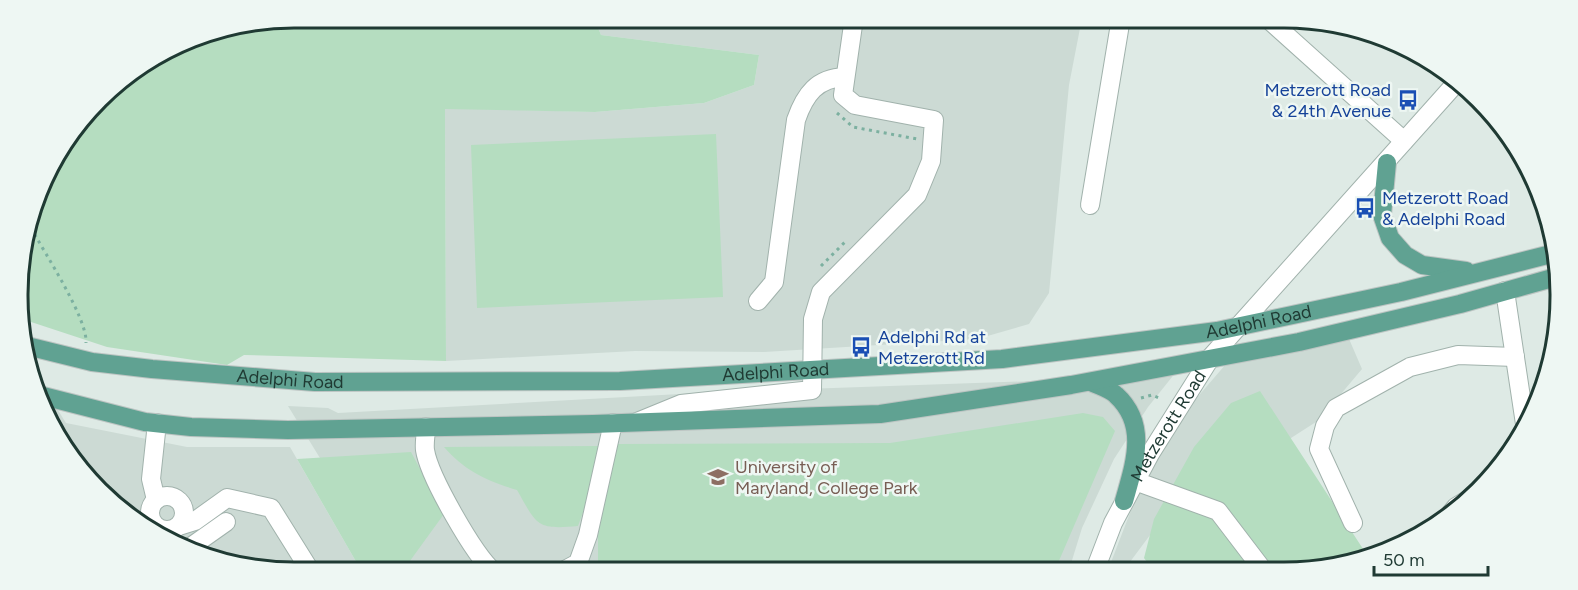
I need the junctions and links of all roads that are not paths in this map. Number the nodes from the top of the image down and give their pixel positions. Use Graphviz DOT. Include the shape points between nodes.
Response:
graph roads {
  1 [pos="845,28"];
  2 [pos="1119,28"];
  3 [pos="1278,28"];
  4 [pos="846,77"];
  5 [pos="1451,89"];
  6 [pos="1404,141"];
  7 [pos="1387,163"];
  8 [pos="1090,205"];
  9 [pos="1546,255"];
  10 [pos="1476,273"];
  11 [pos="1549,279"];
  12 [pos="1505,291"];
  13 [pos="758,301"];
  14 [pos="1238,327"];
  15 [pos="34,348"];
  16 [pos="1211,357"];
  17 [pos="1515,357"];
  18 [pos="813,370"];
  19 [pos="1091,382"];
  20 [pos="49,397"];
  21 [pos="1523,411"];
  22 [pos="636,422"];
  23 [pos="157,423"];
  24 [pos="613,423"];
  25 [pos="426,427"];
  26 [pos="1135,481"];
  27 [pos="156,500"];
  28 [pos="1125,501"];
  29 [pos="181,518"];
  30 [pos="153,520"];
  31 [pos="226,522"];
  32 [pos="1353,523"];
  33 [pos="167,529"];
  34 [pos="197,542"];
  35 [pos="305,562"];
  36 [pos="487,562"];
  37 [pos="578,562"];
  38 [pos="1098,562"];
  39 [pos="1257,562"];
  1 -- 4 [label="street"];
  2 -- 8 [label="street"];
  3 -- 6 [label="street"];
  4 -- 13 [label="street" via="825,80 802,104 795,129 774,282"];
  4 -- 18 [label="street" via="843,95 855,105 933,120 931,160 917,195 821,292 813,319"];
  5 -- 6 [label="street, Metzerott Road"];
  6 -- 7 [label="street, Metzerott Road"];
  7 -- 10 [label="main road" via="1382,215 1390,238 1405,255 1422,265"];
  7 -- 14 [label="street, Metzerott Road"];
  9 -- 10 [label="main road, Adelphi Road"];
  10 -- 14 [label="main road, Adelphi Road"];
  11 -- 12 [label="main road, Adelphi Road"];
  12 -- 16 [label="main road, Adelphi Road" via="1320,337"];
  12 -- 17 [label="street"];
  14 -- 16 [label="street, Metzerott Road"];
  14 -- 18 [label="main road, Adelphi Road" via="1002,359"];
  15 -- 18 [label="main road, Adelphi Road" via="85,360 152,369 315,382 620,381"];
  16 -- 19 [label="main road, Adelphi Road"];
  16 -- 26 [label="street, Metzerott Road"];
  17 -- 21 [label="street"];
  17 -- 32 [label="street" via="1458,355 1410,366 1336,408 1325,426 1319,449"];
  18 -- 22 [label="street" via="812,390 803,393 681,404"];
  19 -- 22 [label="main road, Adelphi Road" via="880,414"];
  19 -- 28 [label="main road" via="1116,394 1132,417 1138,447"];
  20 -- 23 [label="main road, Adelphi Road"];
  22 -- 24 [label="main road, Adelphi Road"];
  23 -- 25 [label="main road, Adelphi Road" via="191,428 288,430"];
  23 -- 27 [label="street" via="151,479"];
  24 -- 25 [label="main road, Adelphi Road"];
  24 -- 37 [label="street"];
  25 -- 36 [label="street" via="425,450 430,465 451,507"];
  26 -- 28 [label="street, Metzerott Road"];
  26 -- 39 [label="street" via="1218,511"];
  27 -- 29 [label="street" via="175,498"];
  27 -- 30 [label="street" via="150,512"];
  28 -- 38 [label="street, Metzerott Road"];
  29 -- 33 [label="street"];
  29 -- 35 [label="street" via="204,502 215,504 227,498 271,508"];
  31 -- 34 [label="street"];
}
